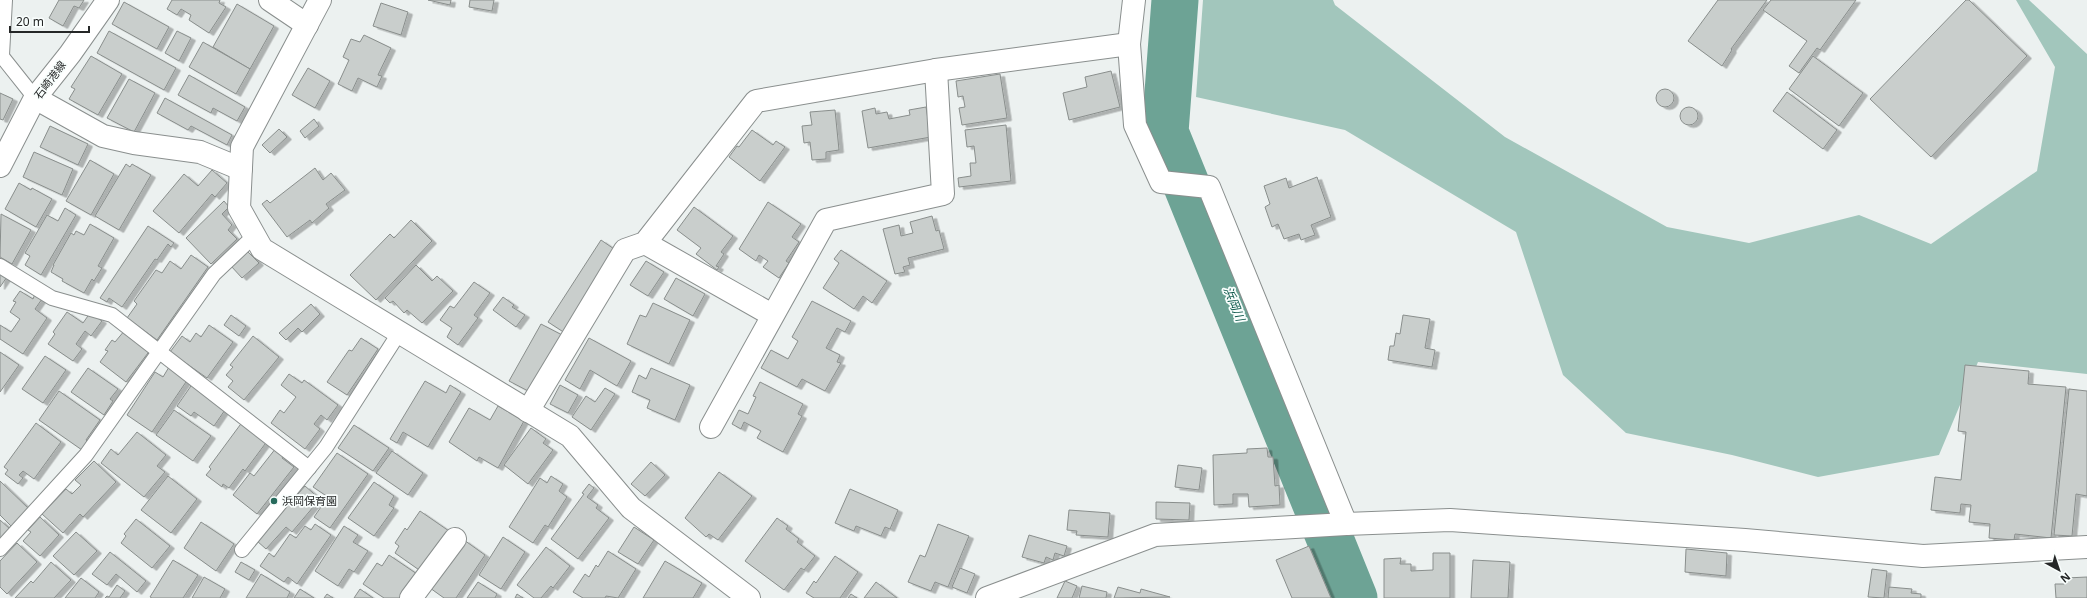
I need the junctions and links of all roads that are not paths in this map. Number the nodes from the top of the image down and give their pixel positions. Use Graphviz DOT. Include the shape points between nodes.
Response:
graph roads {
  1 [pos="5,0"];
  2 [pos="108,0"];
  3 [pos="270,0"];
  4 [pos="320,0"];
  5 [pos="1134,0"];
  6 [pos="307,25"];
  7 [pos="1130,44"];
  8 [pos="1,54"];
  9 [pos="936,70"];
  10 [pos="35,98"];
  11 [pos="0,166"];
  12 [pos="241,169"];
  13 [pos="255,236"];
  14 [pos="645,243"];
  15 [pos="0,266"];
  16 [pos="772,315"];
  17 [pos="399,333"];
  18 [pos="160,352"];
  19 [pos="528,411"];
  20 [pos="711,427"];
  21 [pos="309,468"];
  22 [pos="1333,525"];
  23 [pos="455,539"];
  24 [pos="2087,547"];
  25 [pos="0,549"];
  26 [pos="242,550"];
  27 [pos="411,598"];
  28 [pos="749,598"];
  29 [pos="988,598"];
  1 -- 8 [label="lane"];
  2 -- 10 [label="street, 石崎港線"];
  3 -- 6 [label="street"];
  4 -- 6 [label="street"];
  5 -- 7 [label="street"];
  6 -- 12 [label="street" via="242,147"];
  7 -- 9 [label="street"];
  7 -- 22 [label="street" via="1135,124 1161,182 1209,187"];
  8 -- 10 [label="lane"];
  9 -- 14 [label="street" via="756,101"];
  9 -- 16 [label="street" via="943,194 826,220"];
  10 -- 11 [label="street, 石崎港線"];
  10 -- 12 [label="street" via="103,136 200,152"];
  12 -- 13 [label="street" via="239,208"];
  13 -- 17 [label="street" via="262,249"];
  13 -- 18 [label="lane" via="214,274"];
  14 -- 16 [label="street"];
  14 -- 19 [label="street" via="625,250"];
  15 -- 18 [label="lane" via="52,298 112,316"];
  16 -- 20 [label="street"];
  17 -- 19 [label="street"];
  17 -- 21 [label="lane" via="326,448"];
  18 -- 21 [label="lane"];
  18 -- 25 [label="lane" via="86,455"];
  19 -- 28 [label="street" via="570,436 631,508"];
  21 -- 26 [label="lane"];
  22 -- 24 [label="street" via="1450,520 1730,538 1923,556"];
  22 -- 29 [label="street" via="1155,535"];
  23 -- 27 [label="street"];
}
